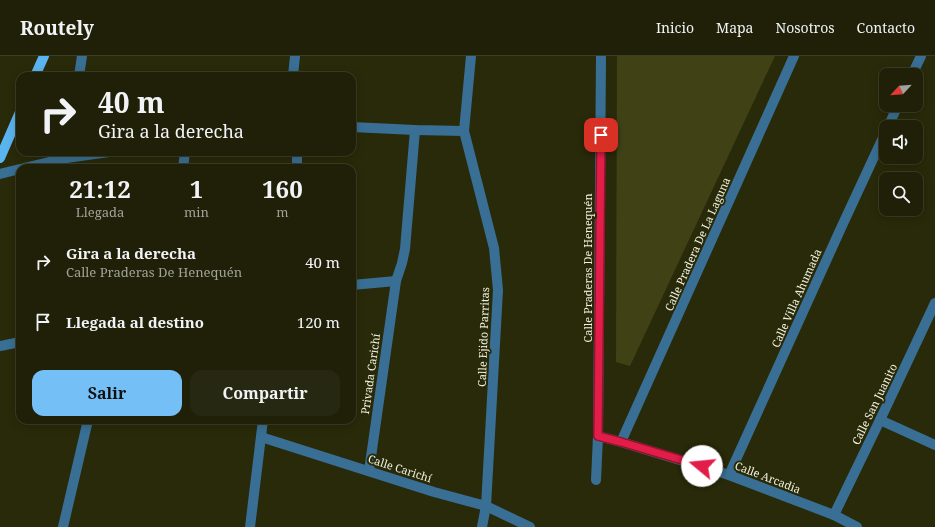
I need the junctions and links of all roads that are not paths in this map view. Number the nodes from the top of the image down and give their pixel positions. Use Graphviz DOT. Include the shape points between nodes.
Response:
graph roads {
  1 [pos="44,56"];
  2 [pos="82,56"];
  3 [pos="295,56"];
  4 [pos="471,56"];
  5 [pos="601,56"];
  6 [pos="794,56"];
  7 [pos="921,56"];
  8 [pos="915,68"];
  9 [pos="37,72"];
  10 [pos="80,72"];
  11 [pos="294,72"];
  12 [pos="16,121"];
  13 [pos="356,127"];
  14 [pos="415,130"];
  15 [pos="464,131"];
  16 [pos="879,146"];
  17 [pos="65,156"];
  18 [pos="0,158"];
  19 [pos="46,164"];
  20 [pos="16,170"];
  21 [pos="0,174"];
  22 [pos="396,280"];
  23 [pos="356,285"];
  24 [pos="935,304"];
  25 [pos="932,319"];
  26 [pos="16,343"];
  27 [pos="0,346"];
  28 [pos="880,420"];
  29 [pos="87,424"];
  30 [pos="263,424"];
  31 [pos="598,436"];
  32 [pos="261,437"];
  33 [pos="621,442"];
  34 [pos="935,446"];
  35 [pos="369,471"];
  36 [pos="729,475"];
  37 [pos="596,480"];
  38 [pos="486,506"];
  39 [pos="834,515"];
  40 [pos="63,527"];
  41 [pos="250,527"];
  42 [pos="482,527"];
  43 [pos="530,527"];
  44 [pos="857,527"];
  1 -- 9 [label="main road"];
  2 -- 10 [label="street"];
  3 -- 11 [label="street"];
  4 -- 15 [label="street, Calle Ejido Parritas"];
  5 -- 31 [label="street, Calle Praderas De Henequén"];
  6 -- 33 [label="street, Calle Pradera De La Laguna"];
  7 -- 8 [label="street"];
  12 -- 18 [label="main road"];
  13 -- 14 [label="street"];
  14 -- 15 [label="street"];
  14 -- 22 [label="street, Privada Carichí" via="406,249"];
  15 -- 38 [label="street, Calle Ejido Parritas" via="494,248 498,290"];
  16 -- 36 [label="street, Calle Villa Ahumada"];
  17 -- 19 [label="street"];
  20 -- 21 [label="street"];
  22 -- 23 [label="street"];
  22 -- 35 [label="street, Privada Carichí"];
  24 -- 25 [label="street, Calle San Juanito"];
  25 -- 28 [label="street, Calle San Juanito"];
  26 -- 27 [label="street"];
  28 -- 34 [label="street"];
  28 -- 39 [label="street, Calle San Juanito"];
  29 -- 40 [label="street"];
  30 -- 32 [label="street"];
  31 -- 33 [label="street, Calle Arcadia"];
  31 -- 37 [label="street, Calle Praderas De Henequén"];
  32 -- 35 [label="street, Calle Carichí"];
  32 -- 41 [label="street"];
  33 -- 36 [label="street, Calle Arcadia"];
  35 -- 38 [label="street, Calle Carichí"];
  36 -- 39 [label="street, Calle Arcadia"];
  38 -- 42 [label="street, Calle Ejido Parritas"];
  38 -- 43 [label="street, Calle Carichí"];
  39 -- 44 [label="street, Calle Arcadia"];
}
